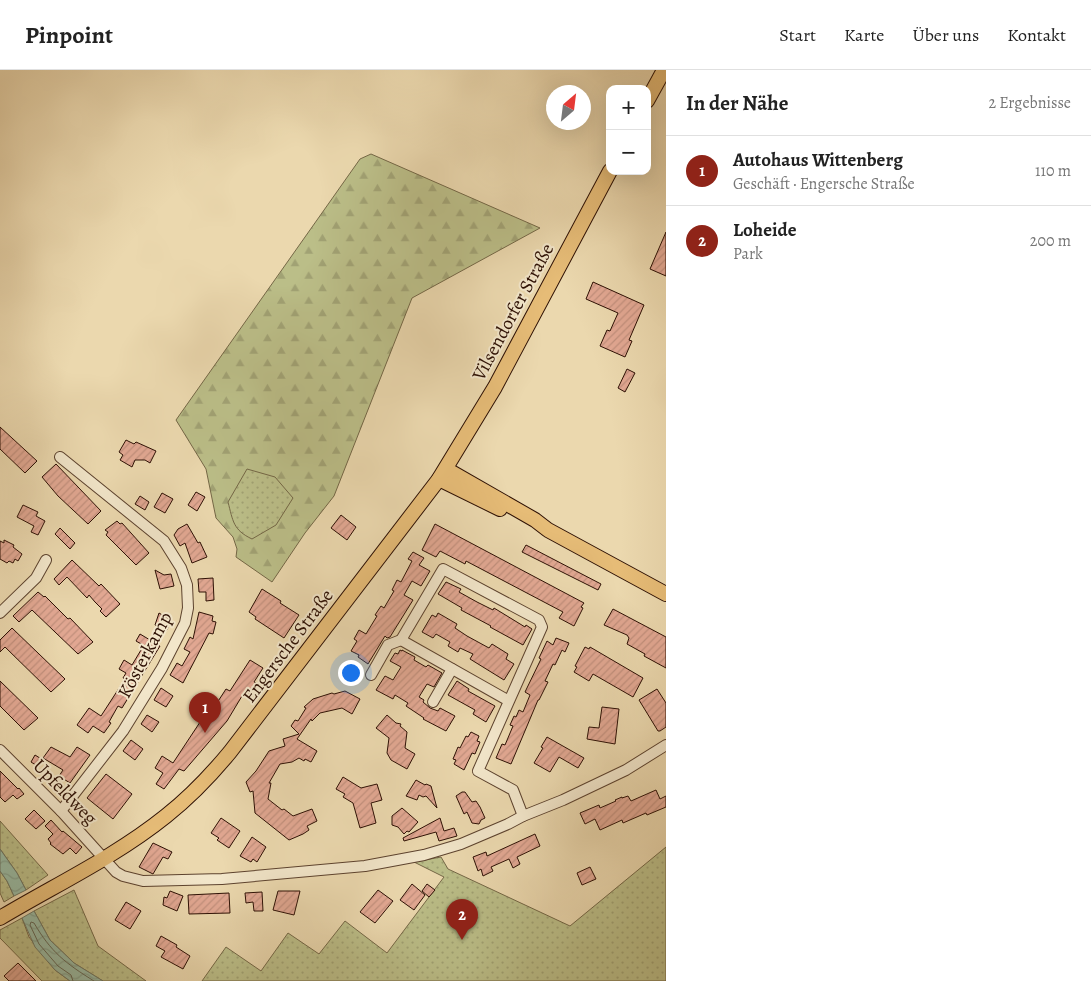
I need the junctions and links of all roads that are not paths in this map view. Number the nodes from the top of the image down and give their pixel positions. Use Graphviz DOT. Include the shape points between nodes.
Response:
graph roads {
  1 [pos="664,70"];
  2 [pos="651,93"];
  3 [pos="608,175"];
  4 [pos="60,457"];
  5 [pos="442,474"];
  6 [pos="46,560"];
  7 [pos="666,594"];
  8 [pos="0,613"];
  9 [pos="401,640"];
  10 [pos="452,669"];
  11 [pos="371,675"];
  12 [pos="508,701"];
  13 [pos="433,702"];
  14 [pos="666,746"];
  15 [pos="0,750"];
  16 [pos="61,811"];
  17 [pos="523,816"];
  18 [pos="104,859"];
  19 [pos="4,916"];
  1 -- 2 [label="main road"];
  3 -- 5 [label="main road, Vilsendorfer Straße" via="495,387"];
  4 -- 16 [label="street, Kösterkamp" via="164,541 181,568 187,586 188,608 185,623 162,668 123,731"];
  5 -- 7 [label="main road" via="536,520 548,530"];
  5 -- 18 [label="main road, Engersche Straße" via="208,778 165,816"];
  6 -- 8 [label="street" via="36,578"];
  9 -- 10 [label="street"];
  9 -- 11 [label="street" via="388,645"];
  9 -- 12 [label="street" via="443,569 539,620 542,627"];
  10 -- 12 [label="street"];
  10 -- 13 [label="street"];
  12 -- 17 [label="street" via="478,771 513,790"];
  14 -- 17 [label="street, Upfeldweg" via="626,770"];
  15 -- 16 [label="street, Upfeldweg"];
  16 -- 18 [label="street, Upfeldweg"];
  17 -- 18 [label="street, Upfeldweg" via="461,844 365,866 222,879 143,881 123,876"];
  18 -- 19 [label="main road, Engersche Straße"];
}
